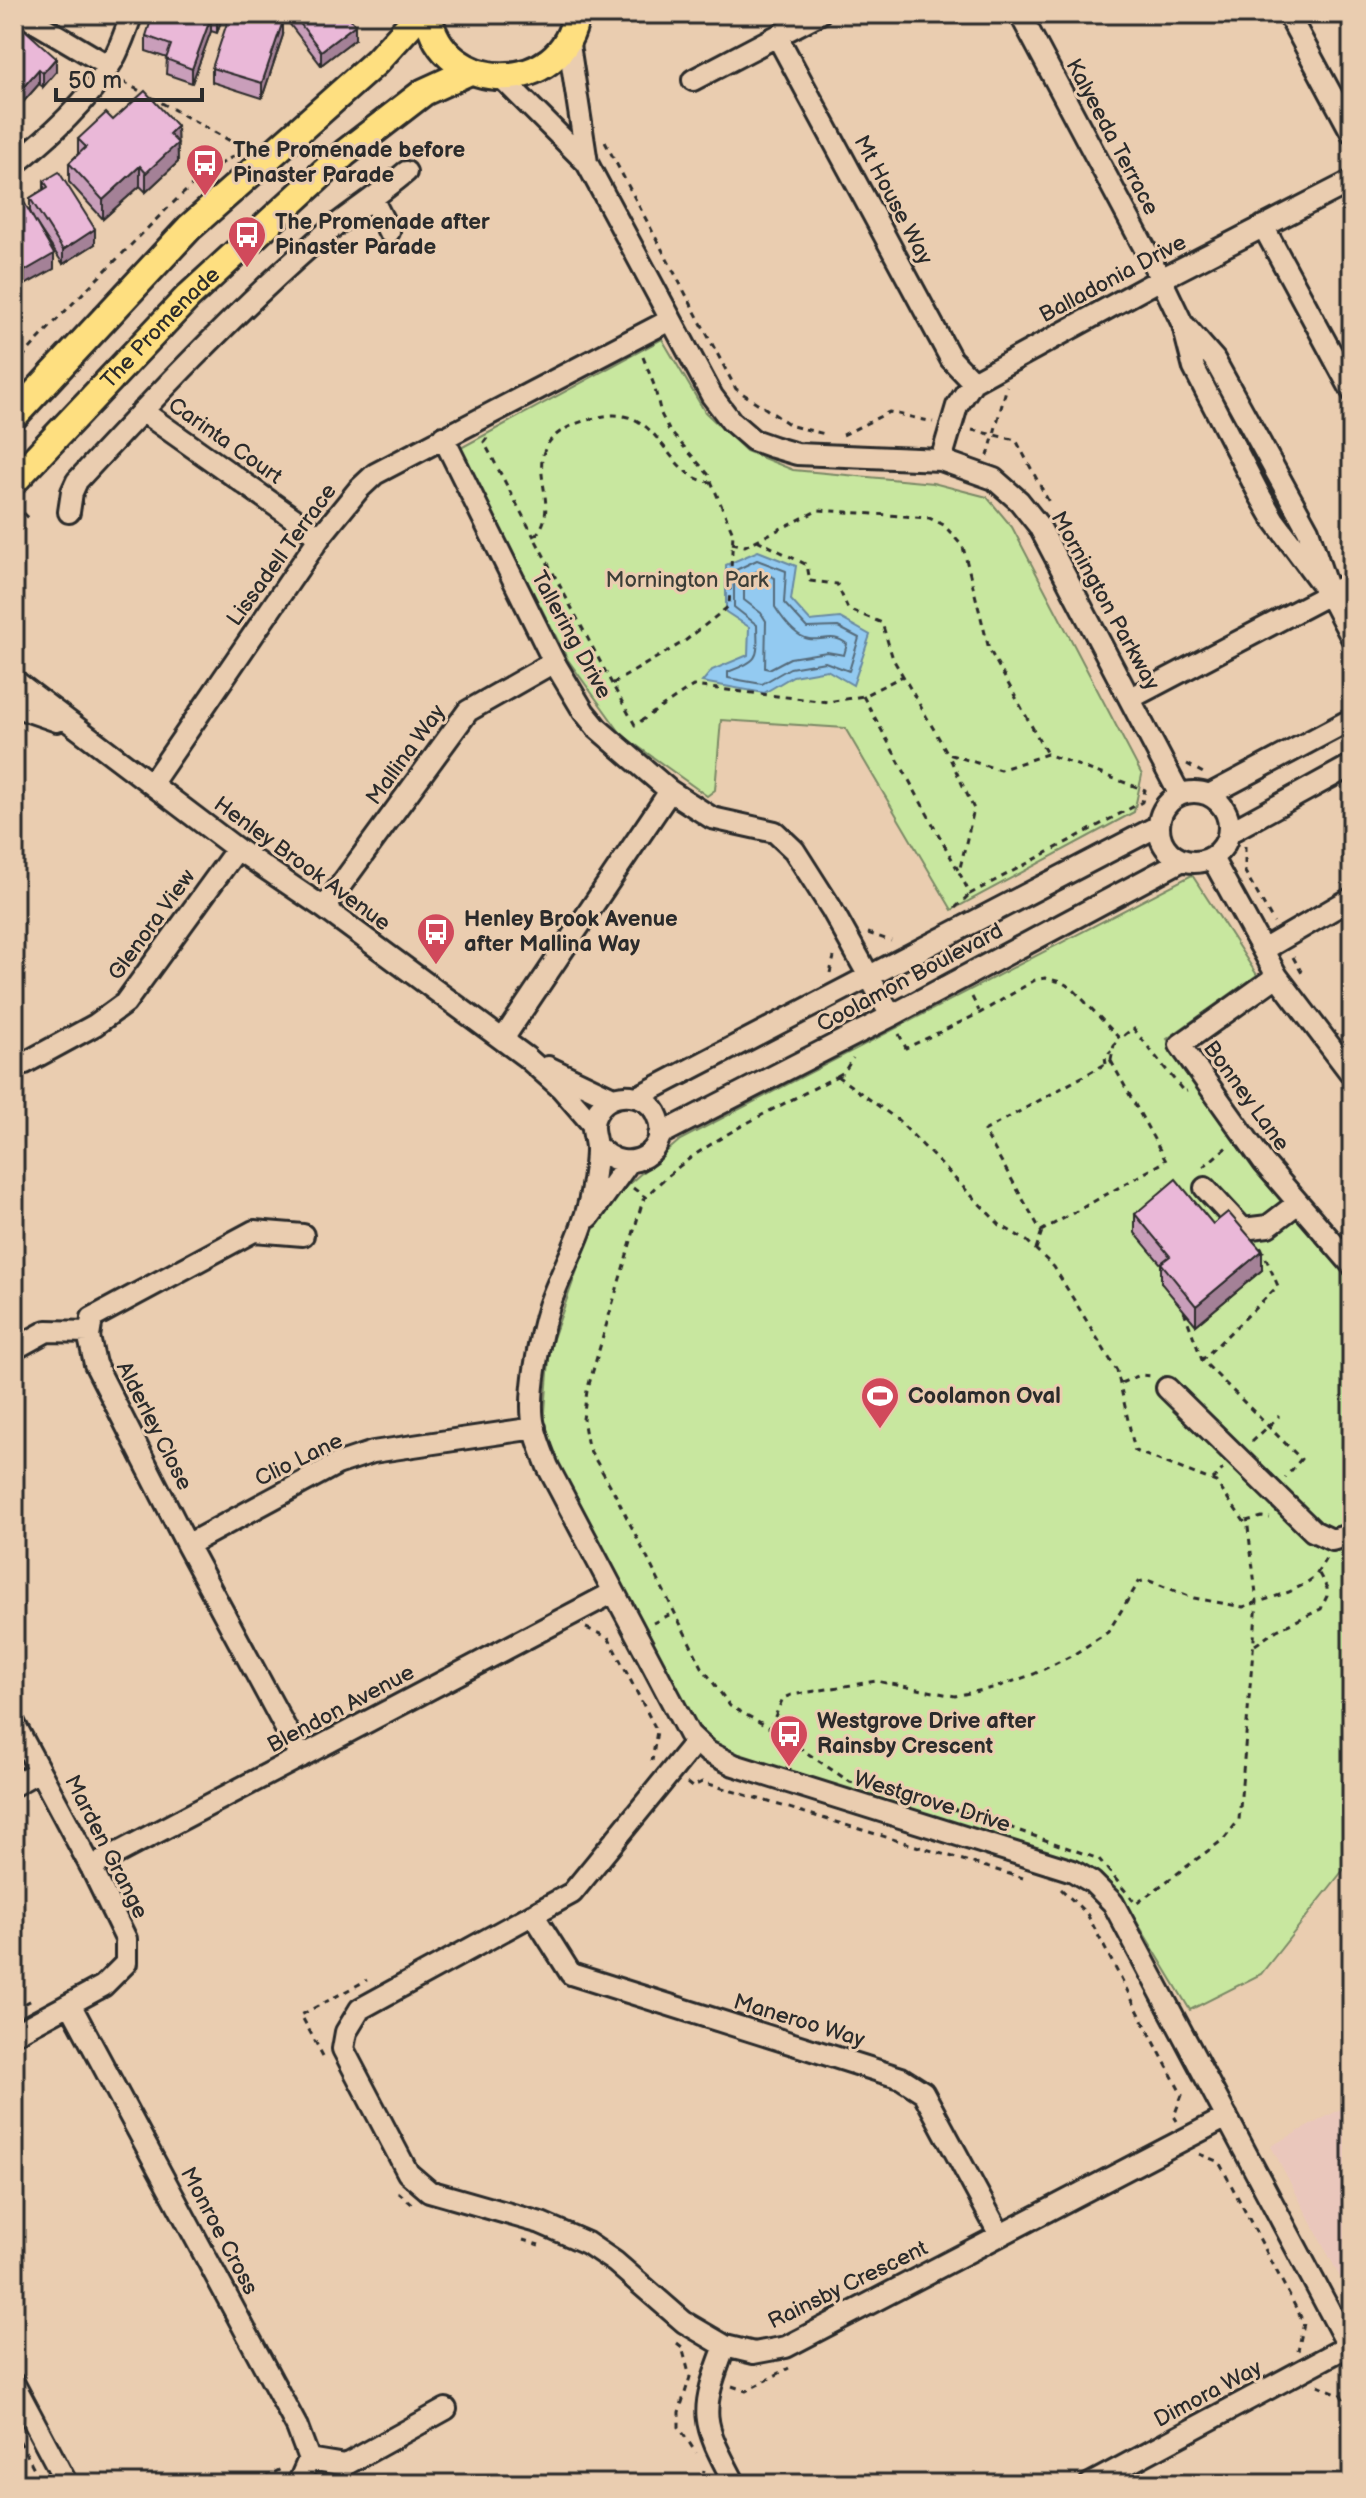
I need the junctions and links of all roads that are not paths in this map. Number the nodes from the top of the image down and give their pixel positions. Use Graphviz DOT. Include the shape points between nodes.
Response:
graph roads {
  1 [pos="21,14"];
  2 [pos="132,14"];
  3 [pos="416,14"];
  4 [pos="428,14"];
  5 [pos="819,14"];
  6 [pos="1020,14"];
  7 [pos="1288,14"];
  8 [pos="572,26"];
  9 [pos="777,36"];
  10 [pos="107,69"];
  11 [pos="470,71"];
  12 [pos="501,77"];
  13 [pos="693,80"];
  14 [pos="1352,133"];
  15 [pos="587,163"];
  16 [pos="14,165"];
  17 [pos="406,172"];
  18 [pos="1352,181"];
  19 [pos="373,200"];
  20 [pos="1263,226"];
  21 [pos="389,232"];
  22 [pos="1161,279"];
  23 [pos="670,320"];
  24 [pos="973,382"];
  25 [pos="1352,391"];
  26 [pos="142,411"];
  27 [pos="14,416"];
  28 [pos="443,437"];
  29 [pos="941,460"];
  30 [pos="14,481"];
  31 [pos="69,512"];
  32 [pos="320,537"];
  33 [pos="1352,582"];
  34 [pos="1329,594"];
  35 [pos="1352,638"];
  36 [pos="554,662"];
  37 [pos="14,680"];
  38 [pos="1131,698"];
  39 [pos="14,706"];
  40 [pos="1352,719"];
  41 [pos="90,737"];
  42 [pos="1352,765"];
  43 [pos="152,783"];
  44 [pos="670,791"];
  45 [pos="1180,795"];
  46 [pos="1209,795"];
  47 [pos="1158,826"];
  48 [pos="1230,832"];
  49 [pos="237,849"];
  50 [pos="1212,858"];
  51 [pos="1181,861"];
  52 [pos="1352,898"];
  53 [pos="324,908"];
  54 [pos="1263,950"];
  55 [pos="869,976"];
  56 [pos="1277,976"];
  57 [pos="894,1024"];
  58 [pos="503,1039"];
  59 [pos="526,1057"];
  60 [pos="14,1066"];
  61 [pos="1352,1075"];
  62 [pos="637,1097"];
  63 [pos="613,1098"];
  64 [pos="593,1125"];
  65 [pos="659,1135"];
  66 [pos="597,1146"];
  67 [pos="629,1162"];
  68 [pos="1202,1179"];
  69 [pos="1298,1203"];
  70 [pos="585,1223"];
  71 [pos="303,1235"];
  72 [pos="1352,1265"];
  73 [pos="89,1332"];
  74 [pos="18,1347"];
  75 [pos="1167,1388"];
  76 [pos="535,1428"];
  77 [pos="1342,1537"];
  78 [pos="187,1545"];
  79 [pos="614,1592"];
  80 [pos="14,1723"];
  81 [pos="696,1741"];
  82 [pos="301,1757"];
  83 [pos="39,1771"];
  84 [pos="14,1785"];
  85 [pos="91,1867"];
  86 [pos="533,1914"];
  87 [pos="70,2004"];
  88 [pos="14,2034"];
  89 [pos="1227,2117"];
  90 [pos="1000,2235"];
  91 [pos="725,2346"];
  92 [pos="1350,2349"];
  93 [pos="14,2384"];
  94 [pos="446,2409"];
  95 [pos="309,2459"];
  96 [pos="67,2484"];
  97 [pos="298,2484"];
  98 [pos="735,2484"];
  99 [pos="1090,2484"];
  1 -- 10 [label="street"];
  2 -- 10 [label="street"];
  3 -- 27 [label="main road" via="376,62 189,228"];
  4 -- 11 [label="main road" via="436,40"];
  5 -- 9 [label="street"];
  6 -- 22 [label="street, Kalyeeda Terrace"];
  7 -- 14 [label="street"];
  8 -- 12 [label="main road" via="556,54 540,67"];
  8 -- 15 [label="street, Mornington Parkway"];
  9 -- 13 [label="street"];
  9 -- 24 [label="street, Mt House Way" via="951,359"];
  10 -- 16 [label="street" via="65,123"];
  11 -- 12 [label="main road"];
  11 -- 30 [label="main road, The Promenade" via="424,92 345,153 188,297"];
  12 -- 15 [label="street, Mornington Parkway"];
  15 -- 23 [label="street, Mornington Parkway"];
  17 -- 19 [label="street, Carinta Court"];
  18 -- 20 [label="street, Balladonia Drive"];
  19 -- 21 [label="street"];
  19 -- 26 [label="street, Carinta Court" via="317,240"];
  20 -- 22 [label="street, Balladonia Drive"];
  20 -- 25 [label="street"];
  22 -- 24 [label="street, Balladonia Drive"];
  22 -- 34 [label="street, Kalyeeda Terrace" via="1183,325 1214,359 1308,530"];
  23 -- 28 [label="street, Lissadell Terrace" via="630,348"];
  23 -- 29 [label="street, Mornington Parkway" via="712,396 753,440 797,454"];
  24 -- 29 [label="street" via="957,406"];
  26 -- 31 [label="street, Carinta Court" via="77,481"];
  26 -- 32 [label="street, Carinta Court"];
  28 -- 32 [label="street, Lissadell Terrace" via="375,474"];
  28 -- 36 [label="street, Tallering Drive"];
  29 -- 38 [label="street, Mornington Parkway" via="994,479 1039,526"];
  32 -- 43 [label="street, Lissadell Terrace"];
  33 -- 34 [label="street"];
  34 -- 35 [label="street, Kalyeeda Terrace"];
  34 -- 38 [label="street"];
  36 -- 44 [label="street, Tallering Drive" via="597,728"];
  36 -- 53 [label="street, Mallina Way" via="468,711"];
  37 -- 41 [label="street, Henley Brook Avenue"];
  38 -- 45 [label="street, Mornington Parkway"];
  39 -- 41 [label="street, Henley Brook Avenue"];
  40 -- 46 [label="street"];
  41 -- 43 [label="street, Henley Brook Avenue"];
  42 -- 48 [label="street"];
  43 -- 49 [label="street, Henley Brook Avenue"];
  44 -- 55 [label="street, Tallering Drive" via="712,818 775,832 794,850"];
  44 -- 58 [label="street"];
  45 -- 46 [label="street"];
  45 -- 47 [label="street" via="1165,807"];
  46 -- 48 [label="street" via="1223,807"];
  47 -- 51 [label="street" via="1161,843"];
  47 -- 55 [label="street, Coolamon Boulevard"];
  48 -- 50 [label="street"];
  49 -- 53 [label="street, Henley Brook Avenue"];
  49 -- 60 [label="street, Glenora View" via="125,1003 95,1025"];
  50 -- 51 [label="street"];
  50 -- 54 [label="street"];
  51 -- 57 [label="street, Coolamon Boulevard"];
  52 -- 54 [label="street"];
  53 -- 58 [label="street, Henley Brook Avenue"];
  54 -- 56 [label="street"];
  55 -- 57 [label="street, Tallering Drive"];
  55 -- 62 [label="street, Coolamon Boulevard"];
  56 -- 61 [label="street"];
  56 -- 69 [label="street, Bonney Lane" via="1180,1045"];
  57 -- 65 [label="street, Coolamon Boulevard"];
  58 -- 59 [label="street, Henley Brook Avenue"];
  59 -- 63 [label="street, Henley Brook Avenue"];
  59 -- 64 [label="street, Henley Brook Avenue"];
  62 -- 63 [label="street"];
  62 -- 65 [label="street" via="655,1112"];
  63 -- 64 [label="street" via="596,1113"];
  64 -- 66 [label="street"];
  65 -- 67 [label="street" via="648,1154"];
  66 -- 67 [label="street" via="616,1161"];
  66 -- 70 [label="street, Westgrove Drive"];
  67 -- 70 [label="street, Westgrove Drive"];
  68 -- 69 [label="street" via="1243,1229 1268,1226"];
  69 -- 72 [label="street, Bonney Lane"];
  70 -- 76 [label="street, Westgrove Drive" via="549,1306 535,1362"];
  71 -- 73 [label="street" via="254,1231 92,1318"];
  73 -- 74 [label="street" via="47,1331"];
  73 -- 78 [label="street, Alderley Close" via="95,1364"];
  75 -- 77 [label="street" via="1313,1531"];
  76 -- 78 [label="street, Clio Lane" via="373,1452 337,1464"];
  76 -- 79 [label="street, Westgrove Drive" via="548,1467"];
  78 -- 82 [label="street, Alderley Close"];
  79 -- 81 [label="street, Westgrove Drive"];
  79 -- 82 [label="street, Blendon Avenue"];
  80 -- 83 [label="street, Marden Grange"];
  81 -- 86 [label="street, Rainsby Crescent" via="572,1893"];
  81 -- 89 [label="street, Westgrove Drive" via="734,1765 1073,1871 1092,1882 1113,1903"];
  82 -- 85 [label="street, Blendon Avenue"];
  83 -- 84 [label="street"];
  83 -- 85 [label="street, Marden Grange"];
  85 -- 87 [label="street, Marden Grange" via="126,1939 126,1963 103,1986"];
  86 -- 90 [label="street, Maneroo Way" via="571,1974 901,2078 923,2092"];
  86 -- 91 [label="street, Rainsby Crescent" via="360,2009 343,2049 408,2173 429,2191 541,2223 587,2243 684,2322"];
  87 -- 88 [label="street, Marden Grange"];
  87 -- 95 [label="street, Monroe Cross" via="297,2427"];
  89 -- 90 [label="street, Rainsby Crescent"];
  89 -- 92 [label="street, Westgrove Drive"];
  90 -- 91 [label="street, Rainsby Crescent" via="786,2347 754,2353"];
  91 -- 98 [label="street" via="708,2392 707,2425"];
  92 -- 99 [label="street, Dimora Way"];
  93 -- 96 [label="street"];
  94 -- 95 [label="street" via="345,2465"];
  95 -- 97 [label="street"];
}
